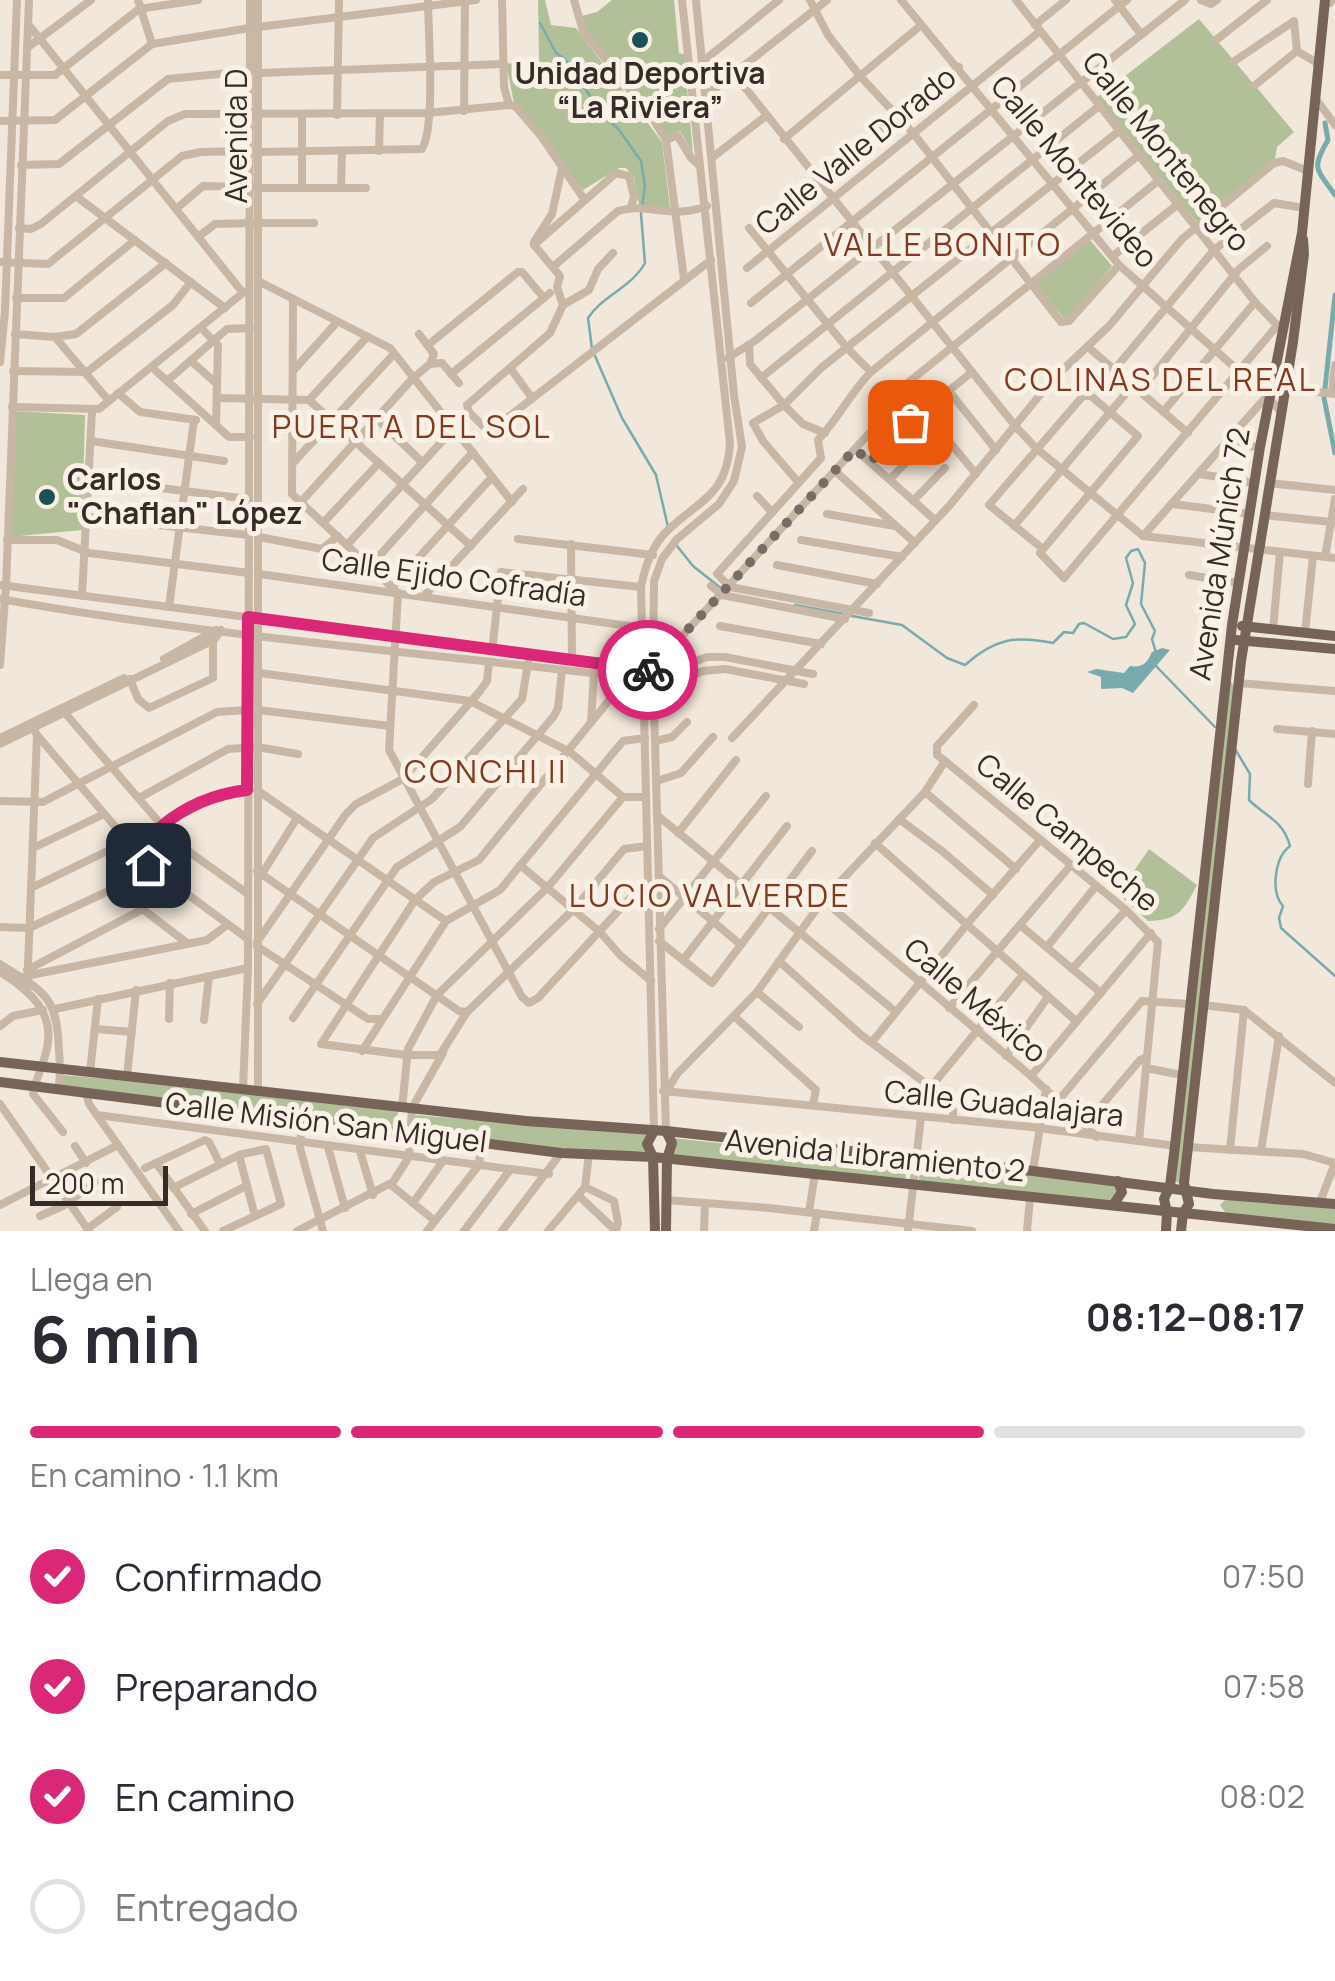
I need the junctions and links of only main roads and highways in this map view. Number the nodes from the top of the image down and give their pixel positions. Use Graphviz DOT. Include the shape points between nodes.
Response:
graph roads {
  1 [pos="1330,2"];
  2 [pos="1287,332"];
  3 [pos="1232,626"];
  4 [pos="1246,626"];
  5 [pos="1335,636"];
  6 [pos="1230,639"];
  7 [pos="1243,641"];
  8 [pos="1335,650"];
  9 [pos="1231,749"];
  10 [pos="1217,752"];
  11 [pos="1228,768"];
  12 [pos="0,1062"];
  13 [pos="0,1082"];
  14 [pos="660,1131"];
  15 [pos="653,1157"];
  16 [pos="667,1159"];
  17 [pos="1118,1181"];
  18 [pos="1170,1186"];
  19 [pos="1184,1189"];
  20 [pos="1224,1195"];
  21 [pos="1335,1204"];
  22 [pos="1113,1205"];
  23 [pos="1167,1212"];
  24 [pos="1183,1214"];
  25 [pos="1224,1218"];
  26 [pos="1295,1228"];
  27 [pos="1335,1228"];
  28 [pos="656,1231"];
  29 [pos="666,1231"];
  30 [pos="1166,1231"];
  31 [pos="1180,1231"];
  1 -- 2 [label="main road, Avenida Múnich 72" via="1304,254"];
  2 -- 3 [label="main road, Avenida Múnich 72" via="1270,394"];
  2 -- 4 [label="main road, Avenida Múnich 72" via="1286,388"];
  3 -- 4 [label="main road"];
  3 -- 6 [label="main road, Avenida Múnich 72"];
  4 -- 5 [label="main road"];
  4 -- 7 [label="main road, Avenida Múnich 72"];
  6 -- 7 [label="main road"];
  6 -- 10 [label="main road, Avenida Múnich 72"];
  7 -- 8 [label="main road"];
  7 -- 9 [label="main road, Avenida Múnich 72"];
  9 -- 10 [label="main road"];
  9 -- 11 [label="main road, Avenida Múnich 72"];
  10 -- 11 [label="main road"];
  10 -- 18 [label="main road, Avenida Múnich 72"];
  11 -- 19 [label="main road, Avenida Múnich 72"];
  12 -- 14 [label="main road, Avenida Libramiento 2"];
  13 -- 15 [label="main road, Avenida Libramiento 2" via="561,1154"];
  14 -- 15 [label="main road" via="647,1144"];
  14 -- 16 [label="main road" via="672,1144"];
  14 -- 17 [label="main road, Avenida Libramiento 2"];
  15 -- 16 [label="main road, Avenida Libramiento 2"];
  15 -- 28 [label="main road"];
  16 -- 22 [label="main road, Avenida Libramiento 2"];
  16 -- 29 [label="main road"];
  17 -- 18 [label="main road, Avenida Libramiento 2"];
  17 -- 22 [label="main road" via="1122,1192"];
  18 -- 19 [label="main road, Avenida Libramiento 2"];
  18 -- 23 [label="main road, Avenida Múnich 72"];
  19 -- 20 [label="main road, Avenida Libramiento 2"];
  19 -- 24 [label="main road, Avenida Múnich 72" via="1189,1200"];
  20 -- 21 [label="main road, Avenida Libramiento 2"];
  20 -- 25 [label="main road" via="1218,1206"];
  22 -- 23 [label="main road, Avenida Libramiento 2"];
  23 -- 24 [label="main road, Avenida Libramiento 2"];
  23 -- 30 [label="main road, Avenida Múnich 72"];
  24 -- 25 [label="main road, Avenida Libramiento 2"];
  24 -- 31 [label="main road, Avenida Múnich 72"];
  25 -- 26 [label="main road, Avenida Libramiento 2"];
  26 -- 27 [label="main road, Avenida Libramiento 2"];
}
